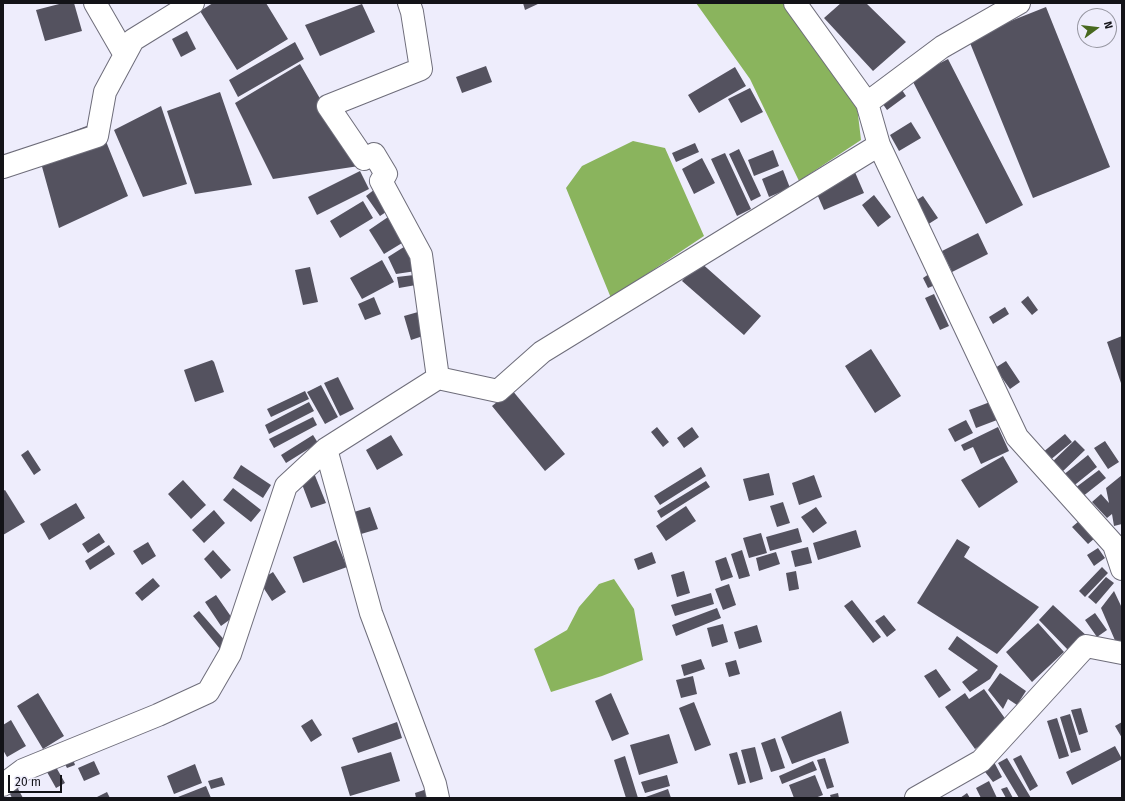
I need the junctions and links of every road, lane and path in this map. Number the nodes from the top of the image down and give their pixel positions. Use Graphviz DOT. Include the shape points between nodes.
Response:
graph roads {
  1 [pos="95,3"];
  2 [pos="193,3"];
  3 [pos="409,3"];
  4 [pos="795,3"];
  5 [pos="1019,3"];
  6 [pos="125,55"];
  7 [pos="867,103"];
  8 [pos="879,145"];
  9 [pos="3,167"];
  10 [pos="438,378"];
  11 [pos="326,449"];
  12 [pos="1122,569"];
  13 [pos="1122,654"];
  14 [pos="3,785"];
  15 [pos="438,798"];
  16 [pos="916,798"];
  1 -- 6 [label="street"];
  2 -- 6 [label="street" via="133,40"];
  3 -- 10 [label="street" via="421,69 328,106 364,159 374,154 386,174 381,181 421,255"];
  4 -- 7 [label="street"];
  5 -- 7 [label="street" via="942,47"];
  6 -- 9 [label="street" via="105,92 97,136"];
  7 -- 8 [label="street"];
  8 -- 10 [label="street" via="542,352 498,391"];
  8 -- 12 [label="street" via="1017,437 1114,545"];
  10 -- 11 [label="street"];
  11 -- 14 [label="street" via="286,486 230,654 208,692 23,770"];
  11 -- 15 [label="street" via="371,613"];
  13 -- 16 [label="street" via="1086,646 981,761"];
}
